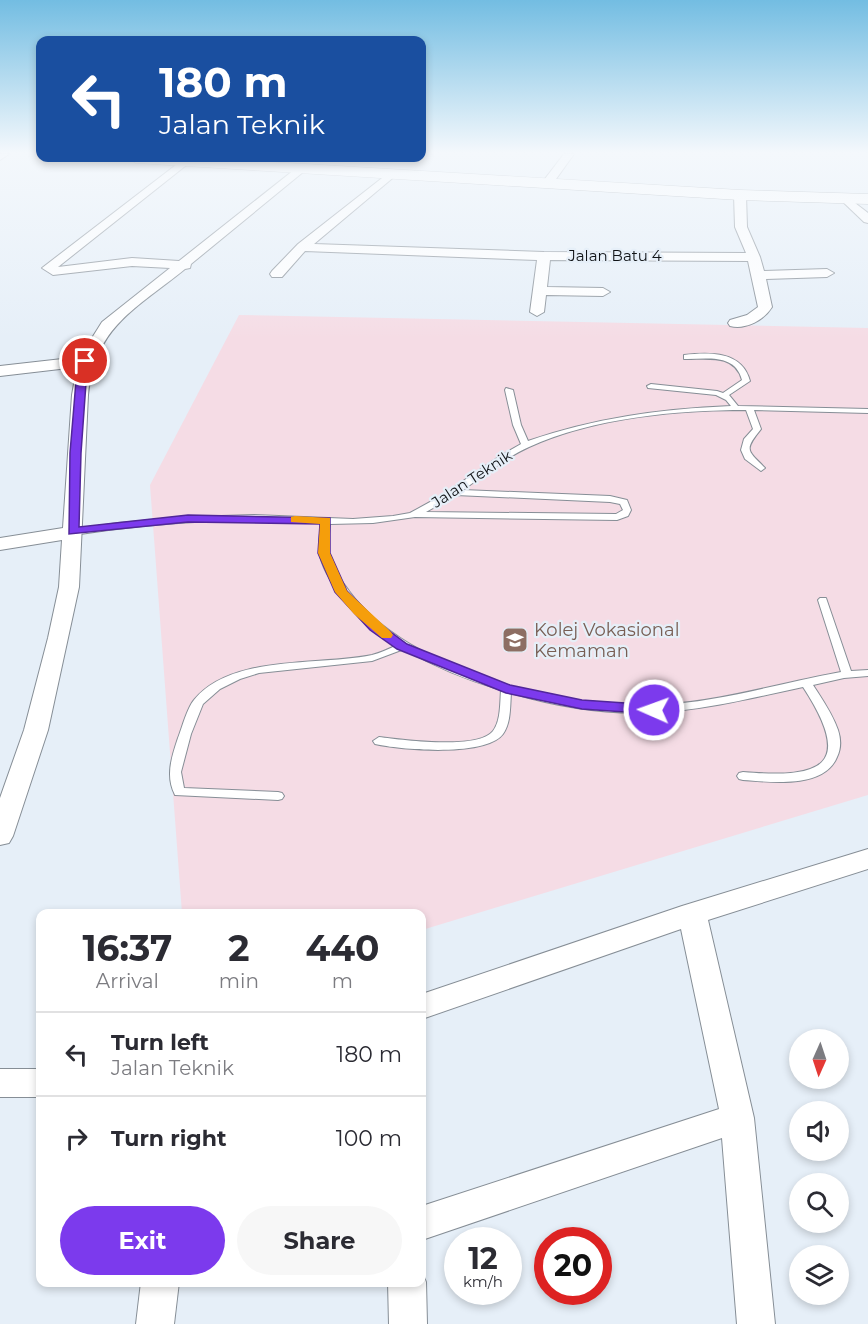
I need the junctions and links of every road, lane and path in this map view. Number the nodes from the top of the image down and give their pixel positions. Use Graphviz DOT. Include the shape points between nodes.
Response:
graph roads {
  1 [pos="119,216"];
  2 [pos="245,216"];
  3 [pos="338,216"];
  4 [pos="741,216"];
  5 [pos="303,247"];
  6 [pos="544,255"];
  7 [pos="754,257"];
  8 [pos="185,265"];
  9 [pos="827,273"];
  10 [pos="277,274"];
  11 [pos="759,275"];
  12 [pos="539,291"];
  13 [pos="603,292"];
  14 [pos="537,312"];
  15 [pos="735,322"];
  16 [pos="687,357"];
  17 [pos="85,361"];
  18 [pos="0,371"];
  19 [pos="651,387"];
  20 [pos="509,390"];
  21 [pos="724,396"];
  22 [pos="736,408"];
  23 [pos="749,408"];
  24 [pos="868,411"];
  25 [pos="525,445"];
  26 [pos="761,468"];
  27 [pos="456,492"];
  28 [pos="414,515"];
  29 [pos="326,520"];
  30 [pos="73,532"];
  31 [pos="0,544"];
  32 [pos="823,600"];
  33 [pos="402,646"];
  34 [pos="868,673"];
  35 [pos="847,675"];
  36 [pos="806,683"];
  37 [pos="506,689"];
  38 [pos="379,741"];
  39 [pos="743,776"];
  40 [pos="278,796"];
  41 [pos="0,836"];
  42 [pos="868,859"];
  43 [pos="692,914"];
  44 [pos="426,1005"];
  45 [pos="0,1083"];
  46 [pos="36,1083"];
  47 [pos="737,1118"];
  48 [pos="426,1222"];
  49 [pos="159,1287"];
  50 [pos="407,1287"];
  51 [pos="155,1324"];
  52 [pos="408,1324"];
  53 [pos="756,1324"];
  1 -- 8 [label="street" via="49,268 62,272 132,262"];
  2 -- 8 [label="street"];
  3 -- 5 [label="street"];
  4 -- 7 [label="street" via="741,227"];
  5 -- 6 [label="street, Jalan Batu 4"];
  5 -- 10 [label="street"];
  6 -- 7 [label="street, Jalan Batu 4"];
  6 -- 12 [label="street"];
  7 -- 11 [label="street"];
  8 -- 17 [label="street" via="107,325"];
  9 -- 11 [label="street"];
  11 -- 15 [label="street" via="765,307 762,313"];
  12 -- 13 [label="street"];
  12 -- 14 [label="street"];
  16 -- 21 [label="lane" via="738,362 746,381"];
  17 -- 18 [label="street"];
  17 -- 30 [label="street" via="76,443"];
  19 -- 21 [label="lane"];
  20 -- 25 [label="lane"];
  21 -- 22 [label="lane"];
  22 -- 23 [label="lane, Jalan Teknik"];
  22 -- 25 [label="lane, Jalan Teknik" via="589,425"];
  23 -- 24 [label="lane, Jalan Teknik"];
  23 -- 26 [label="lane" via="757,429 745,450"];
  25 -- 27 [label="lane, Jalan Teknik"];
  27 -- 28 [label="lane, Jalan Teknik"];
  27 -- 28 [label="lane" via="610,499 624,502 627,510 617,517"];
  28 -- 29 [label="lane, Jalan Teknik"];
  29 -- 30 [label="lane, Jalan Teknik" via="188,518"];
  29 -- 33 [label="lane" via="324,553 341,592 375,627"];
  30 -- 31 [label="street"];
  30 -- 41 [label="street" via="69,587 59,638 36,730"];
  32 -- 35 [label="lane"];
  33 -- 37 [label="lane"];
  33 -- 40 [label="lane" via="370,658 262,669 225,683 198,702 177,760 175,781 179,792"];
  34 -- 35 [label="lane"];
  35 -- 36 [label="lane"];
  36 -- 37 [label="lane" via="654,710 582,705"];
  36 -- 39 [label="lane" via="831,721 836,743 825,768 810,776 775,780"];
  37 -- 38 [label="lane" via="500,728 493,737 463,746"];
  42 -- 43 [label="street"];
  43 -- 44 [label="street"];
  43 -- 47 [label="street"];
  45 -- 46 [label="street"];
  47 -- 48 [label="street"];
  47 -- 53 [label="street"];
  49 -- 51 [label="street"];
  50 -- 52 [label="street"];
}
